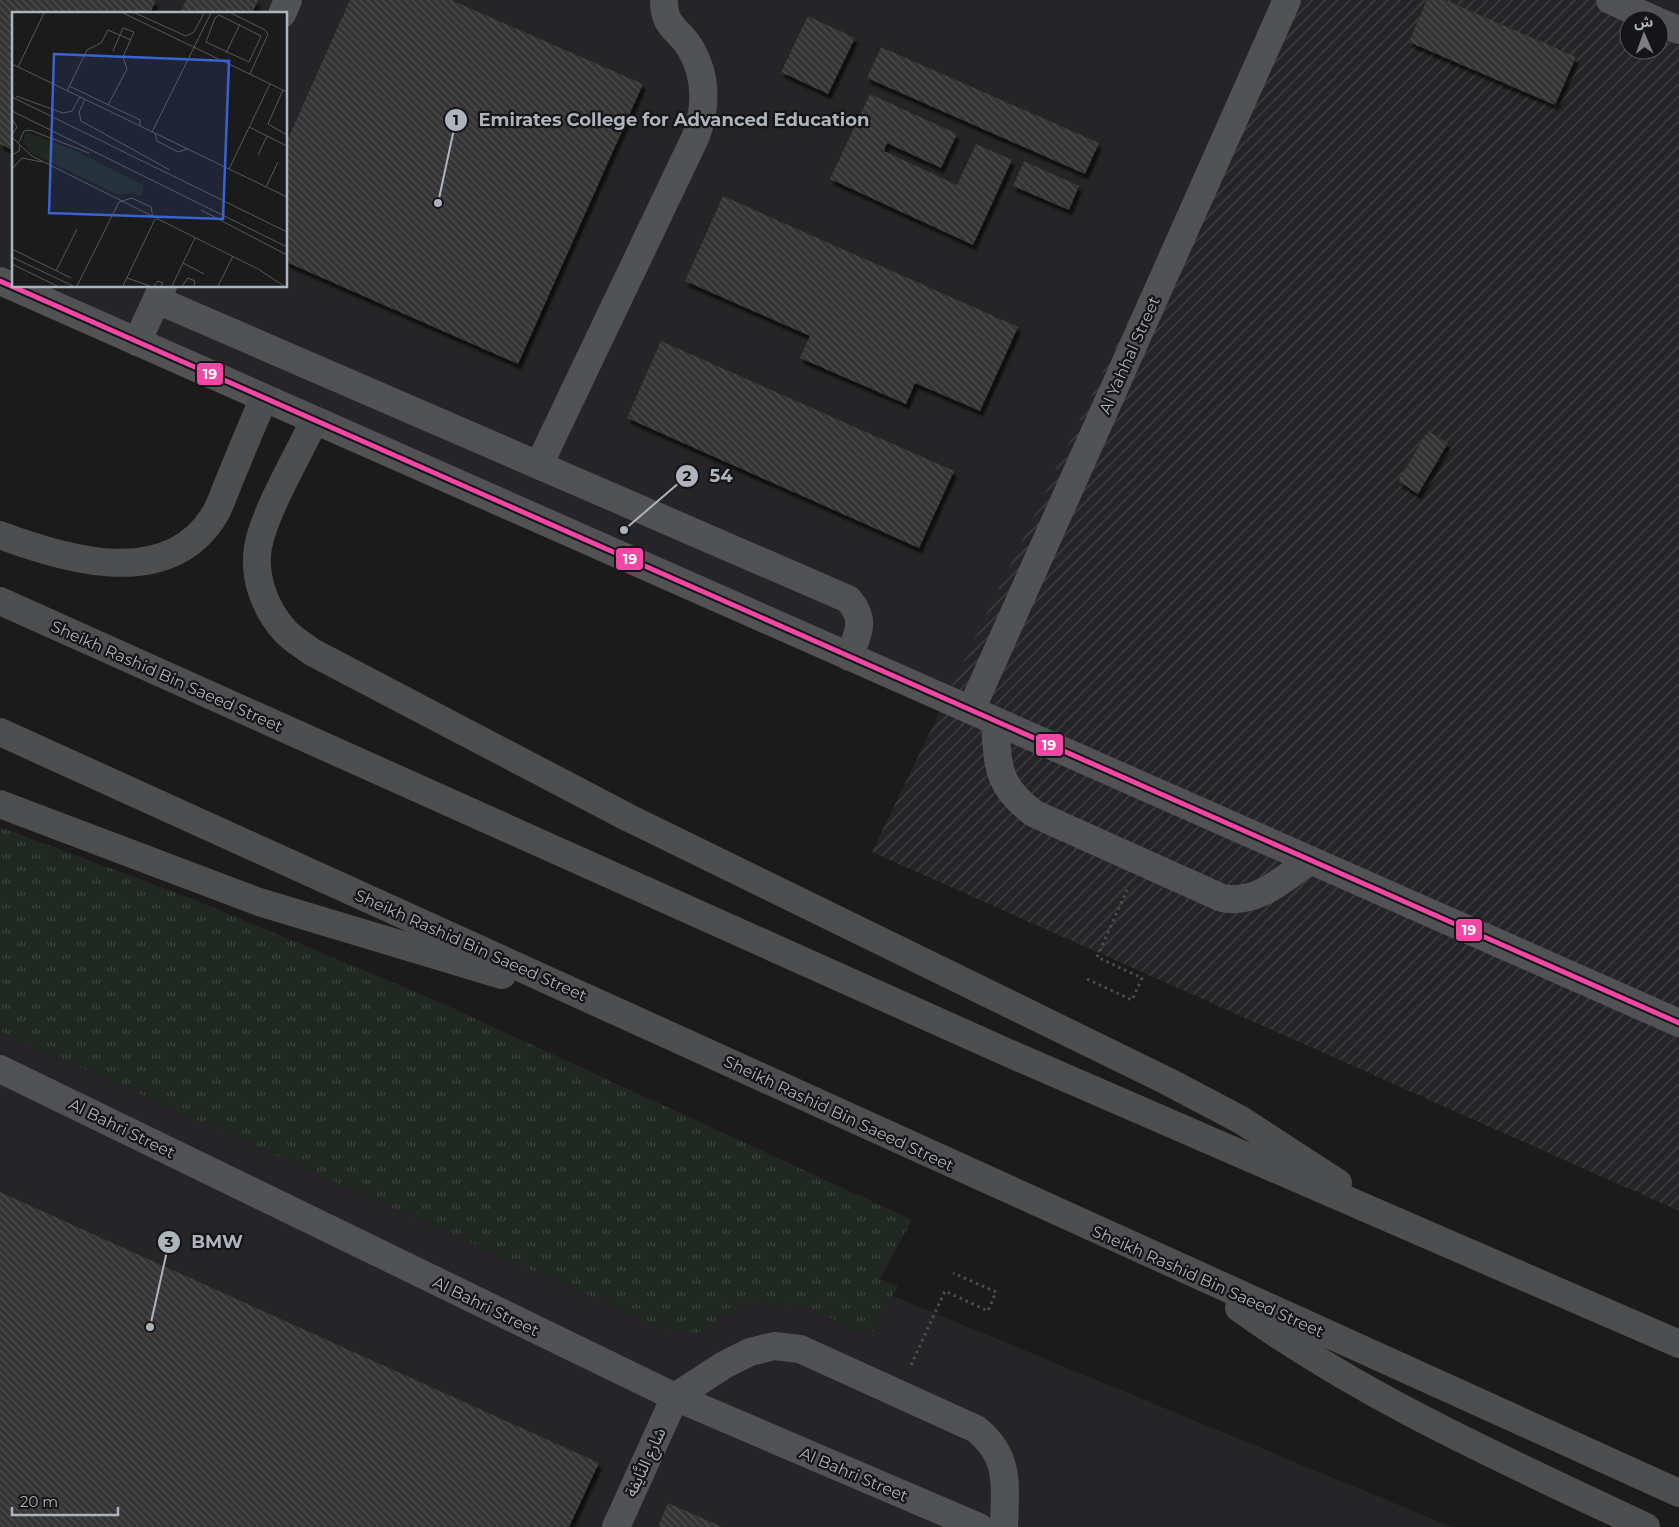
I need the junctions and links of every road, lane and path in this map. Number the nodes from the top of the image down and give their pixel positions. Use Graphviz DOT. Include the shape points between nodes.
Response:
graph roads {
  1 [pos="288,0"];
  2 [pos="664,0"];
  3 [pos="1286,0"];
  4 [pos="1610,0"];
  5 [pos="1632,10"];
  6 [pos="283,12"];
  7 [pos="0,281"];
  8 [pos="12,286"];
  9 [pos="16,288"];
  10 [pos="160,293"];
  11 [pos="137,342"];
  12 [pos="264,398"];
  13 [pos="314,421"];
  14 [pos="539,465"];
  15 [pos="0,535"];
  16 [pos="0,601"];
  17 [pos="849,656"];
  18 [pos="970,710"];
  19 [pos="995,721"];
  20 [pos="0,732"];
  21 [pos="0,804"];
  22 [pos="1140,860"];
  23 [pos="1310,860"];
  24 [pos="1087,979"];
  25 [pos="606,1006"];
  26 [pos="1679,1023"];
  27 [pos="0,1069"];
  28 [pos="1384,1216"];
  29 [pos="953,1273"];
  30 [pos="1191,1273"];
  31 [pos="1679,1344"];
  32 [pos="898,1393"];
  33 [pos="675,1398"];
  34 [pos="1679,1493"];
  35 [pos="616,1527"];
  36 [pos="979,1527"];
  37 [pos="1004,1527"];
  38 [pos="1646,1527"];
  1 -- 6 [label="street"];
  2 -- 14 [label="street" via="669,25 688,45 703,81 705,101 702,118"];
  3 -- 18 [label="street, Al Yahhal Street"];
  4 -- 5 [label="street"];
  7 -- 8 [label="street"];
  9 -- 11 [label="street"];
  10 -- 11 [label="street"];
  10 -- 14 [label="street"];
  11 -- 12 [label="street"];
  12 -- 13 [label="street"];
  12 -- 15 [label="highway" via="215,514 195,540 172,554 138,562 106,564 50,552"];
  13 -- 17 [label="street"];
  13 -- 28 [label="highway" via="267,518 258,547 258,579 269,611 286,633 312,652 629,818 1168,1081 1249,1125 1313,1165"];
  14 -- 17 [label="street" via="848,599 857,608 861,620"];
  16 -- 28 [label="highway, Sheikh Rashid Bin Saeed Street" via="996,1048"];
  17 -- 18 [label="street"];
  18 -- 19 [label="street"];
  19 -- 22 [label="street" via="998,762 1004,783 1017,801 1035,814"];
  19 -- 23 [label="street"];
  20 -- 25 [label="highway, Sheikh Rashid Bin Saeed Street"];
  21 -- 25 [label="highway" via="259,902"];
  22 -- 23 [label="street" via="1222,898 1236,901 1251,899"];
  22 -- 24 [label="path" via="1097,957 1142,978 1132,1000"];
  23 -- 26 [label="street"];
  25 -- 30 [label="highway, Sheikh Rashid Bin Saeed Street"];
  27 -- 33 [label="street, Al Bahri Street"];
  28 -- 31 [label="highway, Sheikh Rashid Bin Saeed Street"];
  29 -- 32 [label="path" via="996,1292 988,1311 945,1291"];
  30 -- 34 [label="highway, Sheikh Rashid Bin Saeed Street"];
  30 -- 38 [label="highway" via="1282,1339 1378,1397"];
  32 -- 33 [label="street" via="800,1348 774,1346 724,1365"];
  32 -- 37 [label="street" via="976,1429 994,1447 1006,1477"];
  33 -- 35 [label="street, شارع النَّايفة"];
  33 -- 36 [label="street, Al Bahri Street"];
}
